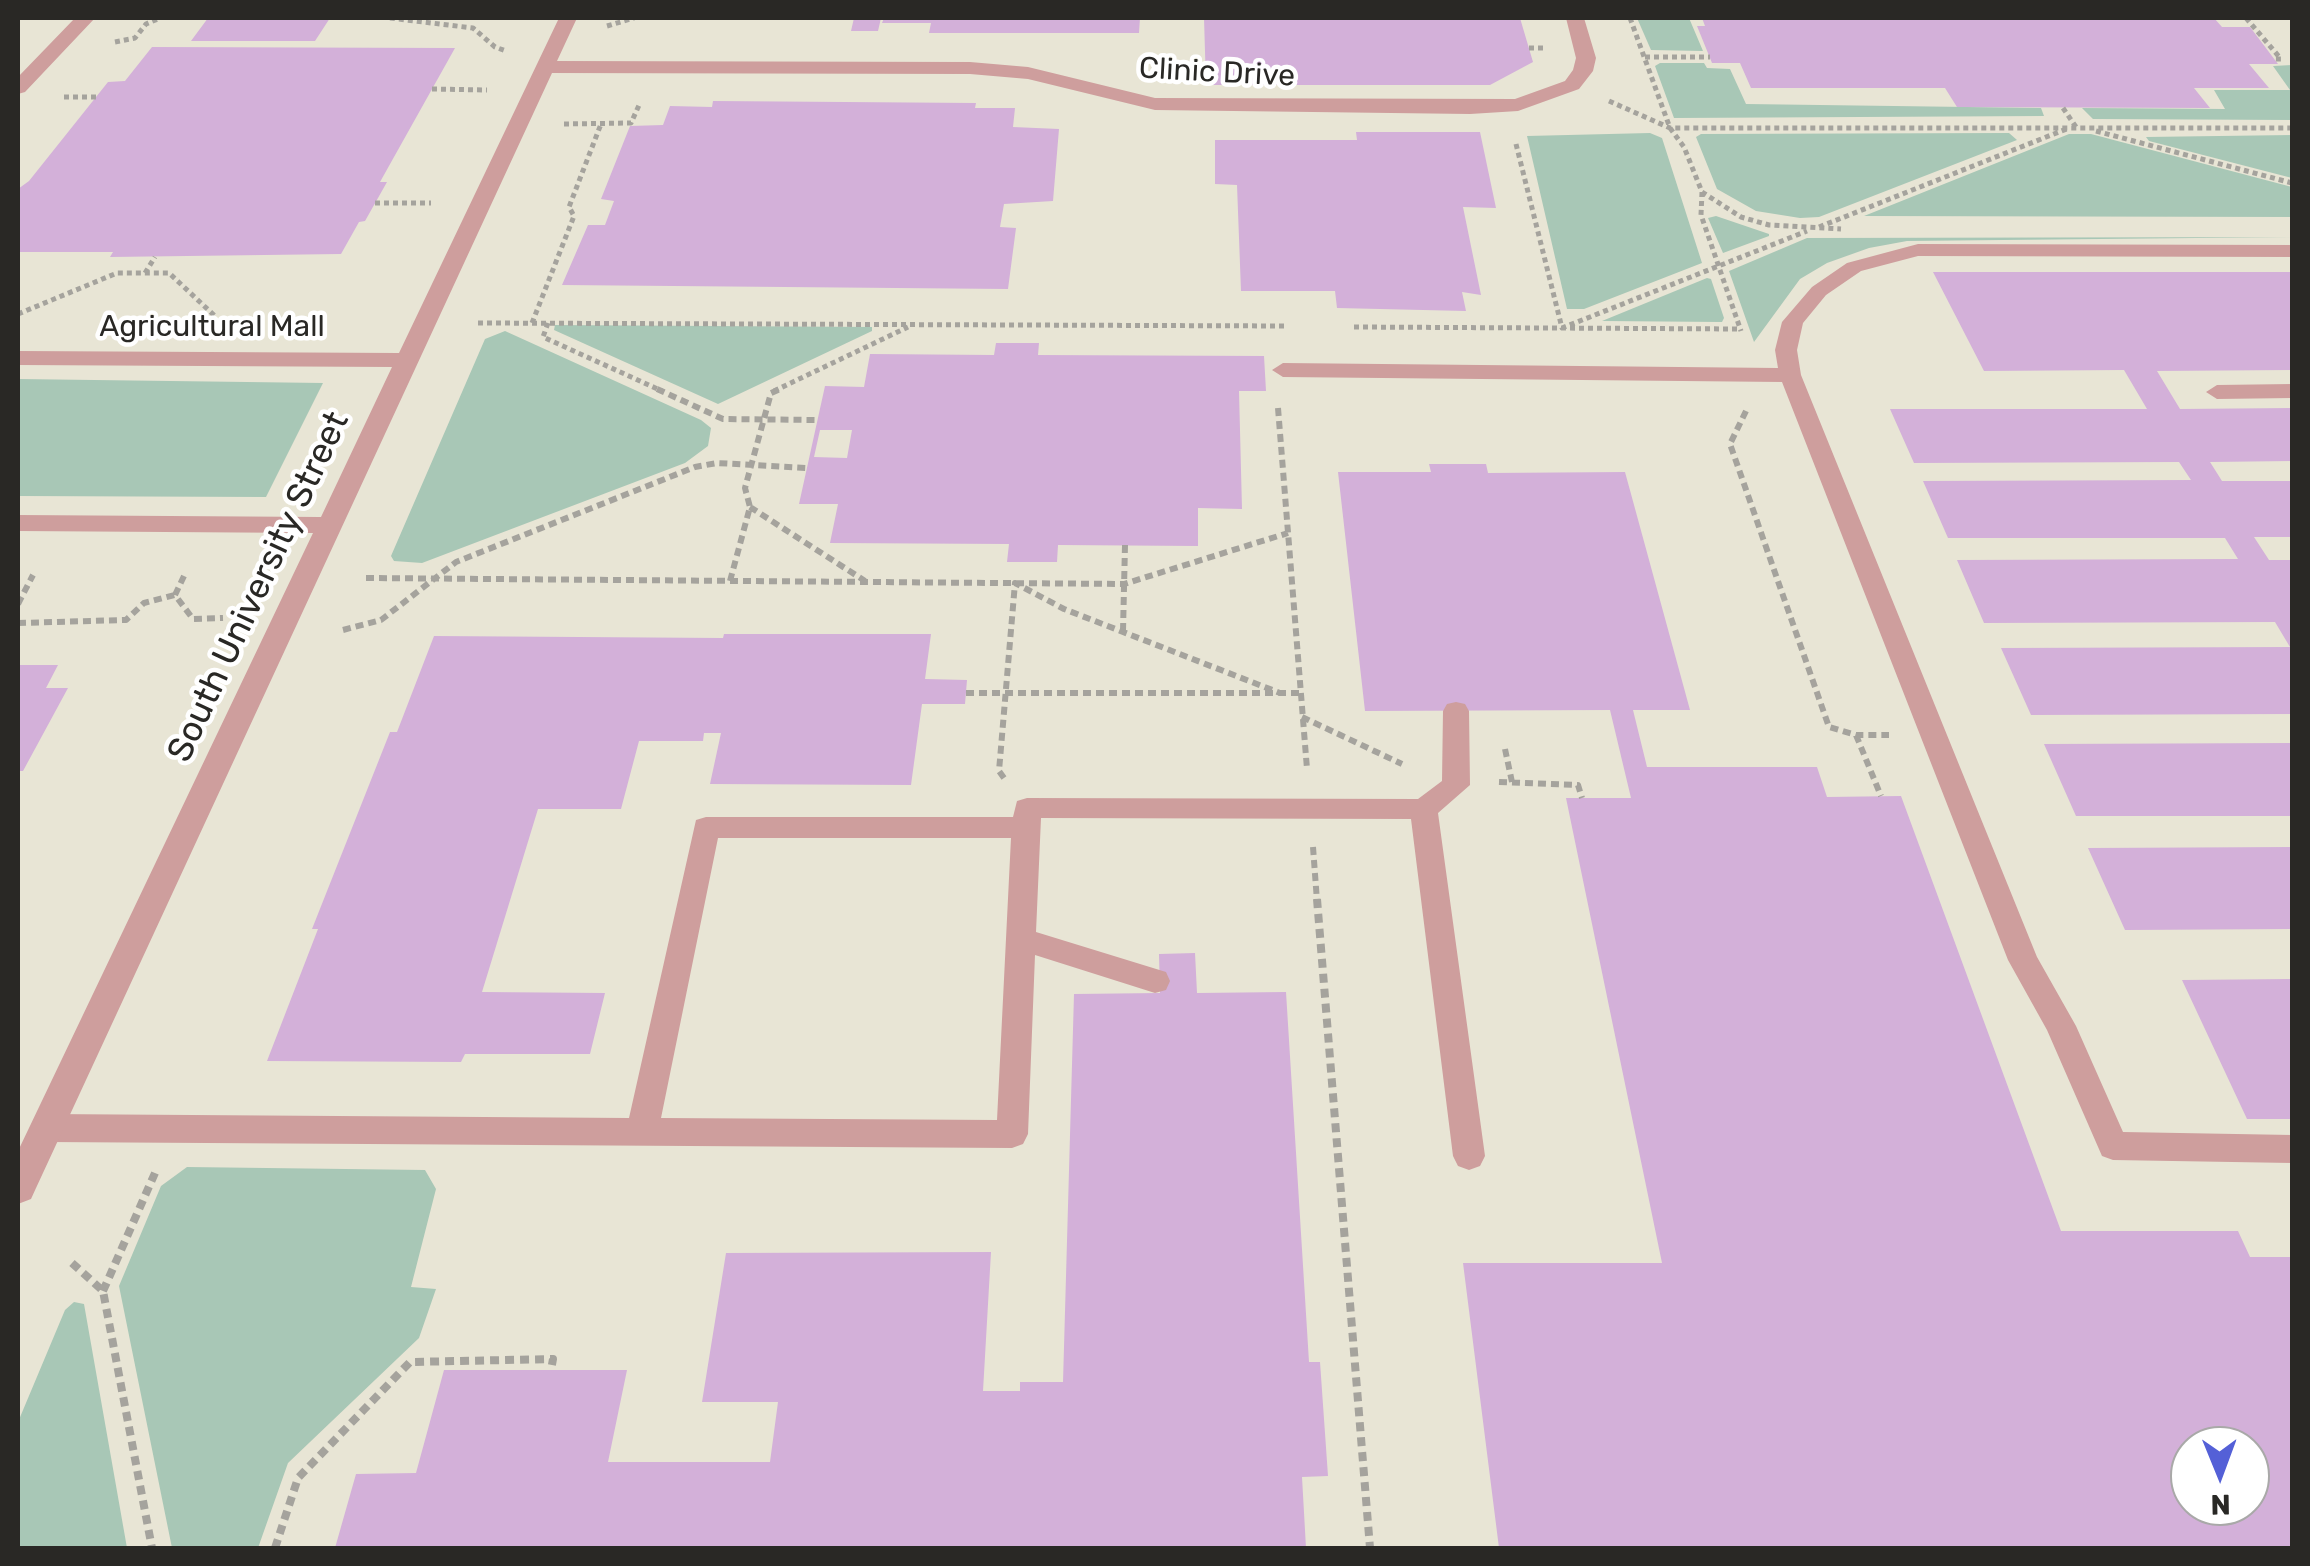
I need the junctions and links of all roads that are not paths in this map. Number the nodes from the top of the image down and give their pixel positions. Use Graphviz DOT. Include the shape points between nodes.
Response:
graph roads {
  1 [pos="86,18"];
  2 [pos="568,18"];
  3 [pos="1575,18"];
  4 [pos="544,67"];
  5 [pos="18,88"];
  6 [pos="2292,251"];
  7 [pos="18,358"];
  8 [pos="407,360"];
  9 [pos="1283,370"];
  10 [pos="1790,375"];
  11 [pos="2217,392"];
  12 [pos="2292,392"];
  13 [pos="18,523"];
  14 [pos="329,526"];
  15 [pos="1456,711"];
  16 [pos="1424,810"];
  17 [pos="1027,818"];
  18 [pos="1021,939"];
  19 [pos="1155,981"];
  20 [pos="46,1128"];
  21 [pos="642,1131"];
  22 [pos="2292,1149"];
  23 [pos="1469,1156"];
  24 [pos="18,1188"];
  1 -- 5 [label="street"];
  2 -- 4 [label="street, South University Street"];
  3 -- 4 [label="street, Clinic Drive" via="1586,48 1584,71 1572,85 1518,105 1155,104 1028,73 970,68"];
  4 -- 8 [label="street, South University Street"];
  6 -- 10 [label="lane" via="1918,250 1854,266 1819,290 1793,322 1786,350"];
  7 -- 8 [label="street, Agricultural Mall"];
  8 -- 14 [label="street, South University Street"];
  9 -- 10 [label="lane"];
  10 -- 22 [label="lane" via="2023,960 2062,1026 2113,1146"];
  11 -- 12 [label="lane"];
  13 -- 14 [label="street"];
  14 -- 20 [label="street, South University Street"];
  15 -- 16 [label="lane" via="1456,786"];
  16 -- 17 [label="lane"];
  16 -- 23 [label="lane"];
  17 -- 18 [label="lane"];
  17 -- 21 [label="lane" via="706,827"];
  18 -- 19 [label="lane"];
  18 -- 21 [label="lane" via="1012,1134"];
  20 -- 21 [label="lane"];
  20 -- 24 [label="street, South University Street"];
}
